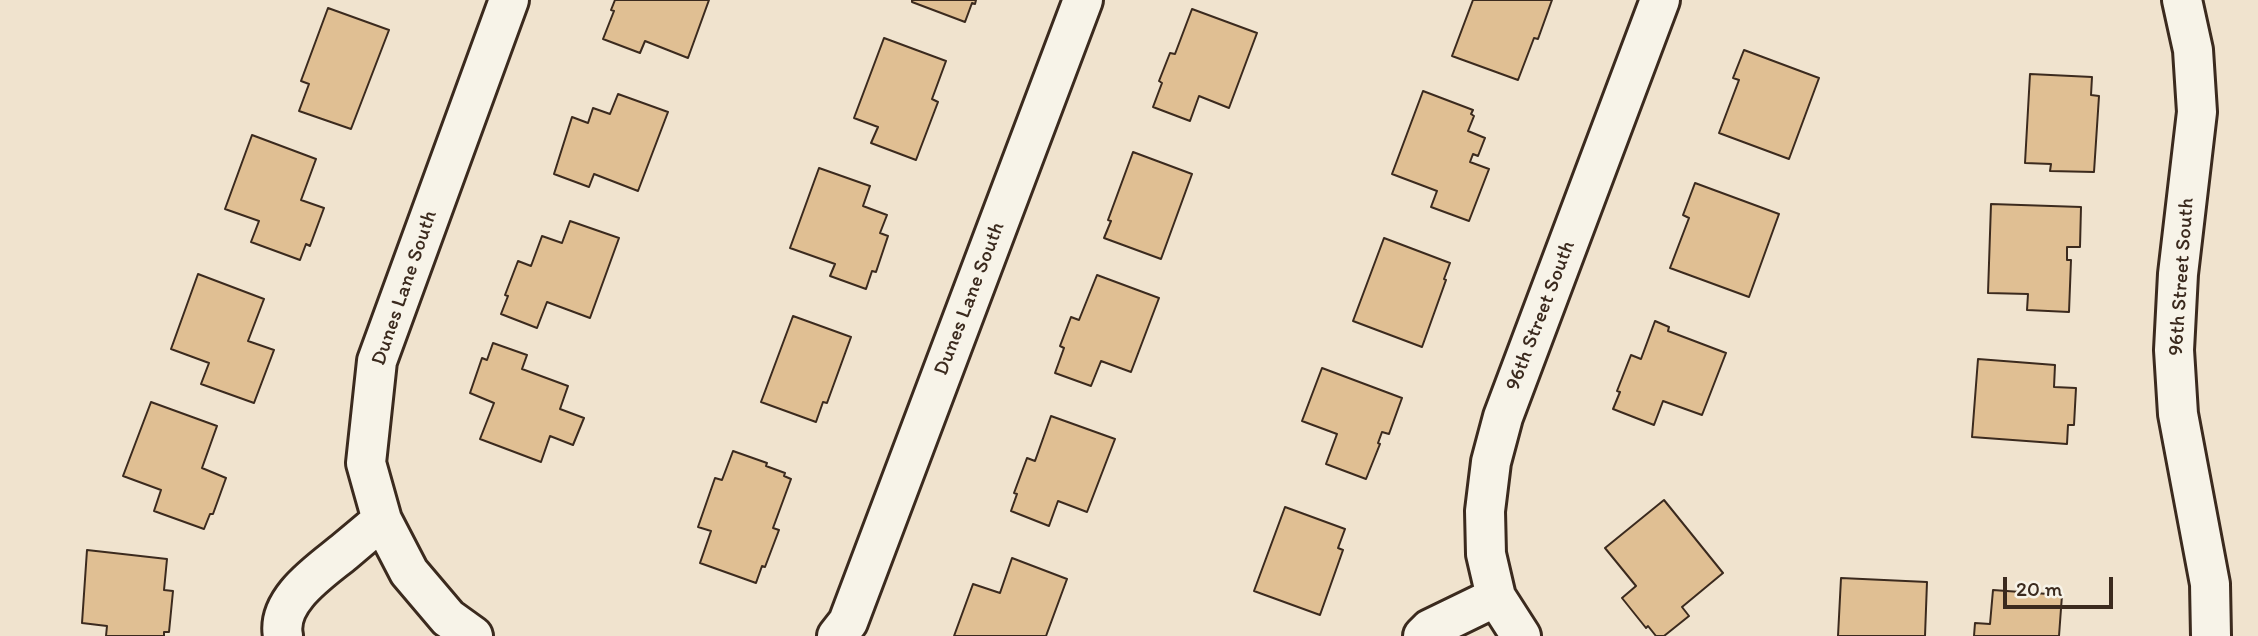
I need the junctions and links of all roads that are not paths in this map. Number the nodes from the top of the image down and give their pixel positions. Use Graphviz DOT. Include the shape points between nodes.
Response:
graph roads {
  1 [pos="509,0"];
  2 [pos="1083,0"];
  3 [pos="1660,0"];
  4 [pos="2182,0"];
  5 [pos="382,520"];
  6 [pos="1496,597"];
  7 [pos="451,630"];
  8 [pos="283,636"];
  9 [pos="838,636"];
  10 [pos="1423,636"];
  11 [pos="1521,636"];
  12 [pos="2211,636"];
  1 -- 5 [label="street, Dunes Lane South" via="377,361 366,463"];
  2 -- 9 [label="street, Dunes Lane South" via="848,622"];
  3 -- 6 [label="street, 96th Street South" via="1500,428 1485,510 1486,554"];
  4 -- 12 [label="street, 96th Street South" via="2193,50 2197,112 2174,350 2178,414 2210,583"];
  5 -- 7 [label="street, Dunes Lane South" via="409,572"];
  5 -- 8 [label="street" via="307,581 281,627"];
  6 -- 10 [label="street"];
  6 -- 11 [label="street, 96th Street South"];
}
